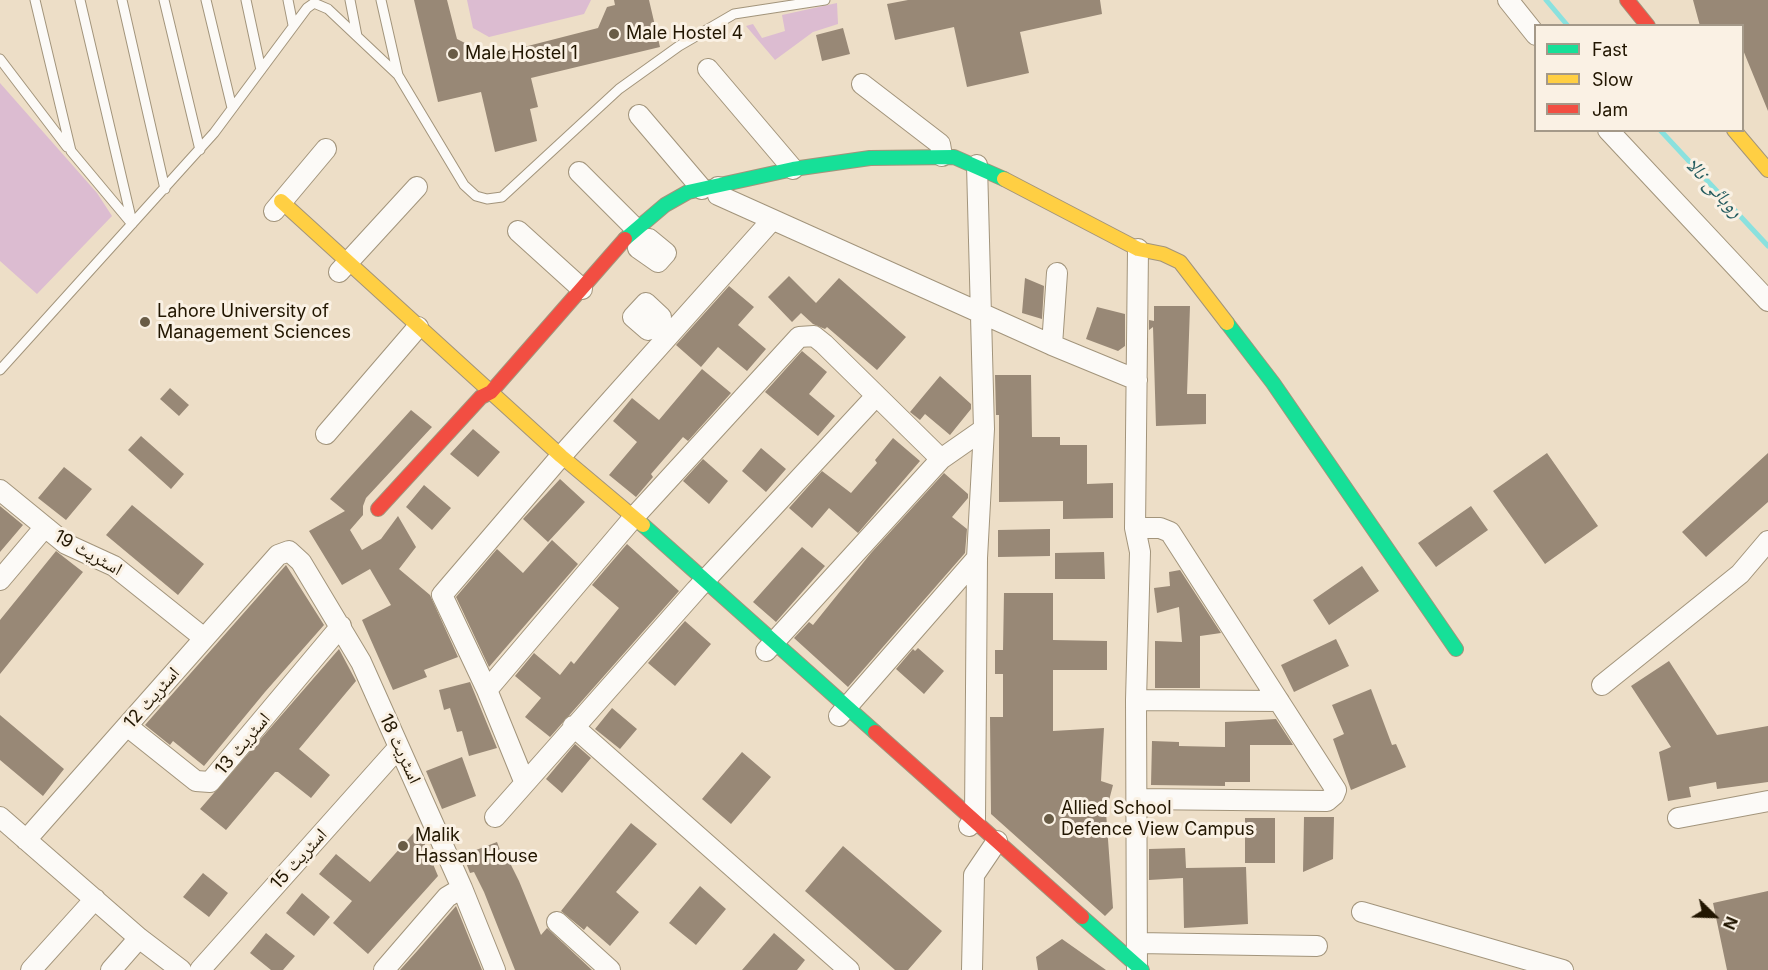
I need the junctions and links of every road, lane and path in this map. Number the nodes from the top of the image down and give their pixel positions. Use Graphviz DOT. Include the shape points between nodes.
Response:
graph roads {
  1 [pos="35,0"];
  2 [pos="80,0"];
  3 [pos="122,0"];
  4 [pos="164,0"];
  5 [pos="206,0"];
  6 [pos="246,0"];
  7 [pos="288,0"];
  8 [pos="350,0"];
  9 [pos="381,0"];
  10 [pos="825,0"];
  11 [pos="1509,0"];
  12 [pos="1627,0"];
  13 [pos="327,4"];
  14 [pos="1646,24"];
  15 [pos="293,26"];
  16 [pos="1534,32"];
  17 [pos="357,36"];
  18 [pos="0,59"];
  19 [pos="708,69"];
  20 [pos="261,70"];
  21 [pos="398,75"];
  22 [pos="862,84"];
  23 [pos="232,108"];
  24 [pos="639,116"];
  25 [pos="1610,132"];
  26 [pos="1736,132"];
  27 [pos="327,149"];
  28 [pos="200,150"];
  29 [pos="70,151"];
  30 [pos="942,156"];
  31 [pos="1766,164"];
  32 [pos="977,165"];
  33 [pos="793,170"];
  34 [pos="579,172"];
  35 [pos="417,186"];
  36 [pos="710,188"];
  37 [pos="165,189"];
  38 [pos="277,206"];
  39 [pos="772,220"];
  40 [pos="132,224"];
  41 [pos="635,228"];
  42 [pos="518,231"];
  43 [pos="1138,249"];
  44 [pos="343,268"];
  45 [pos="1057,273"];
  46 [pos="582,289"];
  47 [pos="1768,301"];
  48 [pos="979,310"];
  49 [pos="415,331"];
  50 [pos="1052,345"];
  51 [pos="0,370"];
  52 [pos="1137,380"];
  53 [pos="486,394"];
  54 [pos="876,396"];
  55 [pos="984,429"];
  56 [pos="326,434"];
  57 [pos="558,459"];
  58 [pos="941,459"];
  59 [pos="0,490"];
  60 [pos="378,509"];
  61 [pos="630,521"];
  62 [pos="44,528"];
  63 [pos="1135,528"];
  64 [pos="1768,542"];
  65 [pos="278,555"];
  66 [pos="977,558"];
  67 [pos="0,580"];
  68 [pos="701,585"];
  69 [pos="340,626"];
  70 [pos="204,638"];
  71 [pos="770,646"];
  72 [pos="1456,649"];
  73 [pos="1602,685"];
  74 [pos="487,690"];
  75 [pos="1136,700"];
  76 [pos="1278,701"];
  77 [pos="844,711"];
  78 [pos="127,726"];
  79 [pos="573,726"];
  80 [pos="398,747"];
  81 [pos="524,781"];
  82 [pos="1137,799"];
  83 [pos="1768,801"];
  84 [pos="0,817"];
  85 [pos="495,817"];
  86 [pos="1678,818"];
  87 [pos="970,825"];
  88 [pos="26,840"];
  89 [pos="993,845"];
  90 [pos="462,888"];
  91 [pos="95,899"];
  92 [pos="1362,912"];
  93 [pos="557,922"];
  94 [pos="139,938"];
  95 [pos="1138,943"];
  96 [pos="1317,946"];
  97 [pos="1135,969"];
  98 [pos="31,970"];
  99 [pos="111,970"];
  100 [pos="181,970"];
  101 [pos="200,970"];
  102 [pos="384,970"];
  103 [pos="495,970"];
  104 [pos="610,970"];
  105 [pos="849,970"];
  106 [pos="972,970"];
  107 [pos="1563,970"];
  1 -- 29 [label="lane"];
  2 -- 40 [label="lane"];
  3 -- 37 [label="lane"];
  4 -- 28 [label="lane"];
  5 -- 23 [label="lane"];
  6 -- 20 [label="lane"];
  7 -- 15 [label="lane"];
  8 -- 17 [label="lane"];
  9 -- 21 [label="lane"];
  10 -- 21 [label="lane" via="734,14 679,46 620,89 502,197 476,196 464,185"];
  11 -- 16 [label="street"];
  12 -- 14 [label="street"];
  13 -- 15 [label="lane" via="314,3"];
  13 -- 17 [label="lane"];
  15 -- 20 [label="lane"];
  17 -- 21 [label="lane"];
  18 -- 29 [label="lane"];
  19 -- 33 [label="street"];
  20 -- 23 [label="lane"];
  22 -- 30 [label="street" via="940,144"];
  23 -- 28 [label="lane"];
  24 -- 36 [label="street"];
  25 -- 47 [label="street"];
  26 -- 31 [label="street"];
  27 -- 38 [label="street"];
  28 -- 37 [label="lane"];
  29 -- 40 [label="lane"];
  30 -- 32 [label="street"];
  30 -- 33 [label="street" via="870,158"];
  32 -- 43 [label="street"];
  32 -- 48 [label="street"];
  33 -- 36 [label="street"];
  34 -- 41 [label="street"];
  35 -- 44 [label="street"];
  36 -- 39 [label="street"];
  36 -- 41 [label="street" via="675,198"];
  37 -- 40 [label="lane"];
  38 -- 44 [label="street"];
  39 -- 48 [label="street"];
  39 -- 57 [label="street"];
  40 -- 51 [label="lane"];
  41 -- 46 [label="street"];
  42 -- 46 [label="street"];
  43 -- 52 [label="street"];
  43 -- 72 [label="street" via="1180,262 1214,304"];
  44 -- 49 [label="street"];
  45 -- 50 [label="street"];
  46 -- 53 [label="street"];
  48 -- 50 [label="street"];
  48 -- 55 [label="street"];
  49 -- 53 [label="street"];
  49 -- 56 [label="street"];
  50 -- 52 [label="street"];
  52 -- 63 [label="street"];
  53 -- 57 [label="street"];
  53 -- 60 [label="street"];
  54 -- 58 [label="street"];
  54 -- 61 [label="street" via="814,336 799,337"];
  54 -- 68 [label="street"];
  55 -- 58 [label="street"];
  55 -- 66 [label="street"];
  57 -- 61 [label="street"];
  57 -- 74 [label="street" via="442,595"];
  58 -- 71 [label="street"];
  59 -- 62 [label="street, اسٹریٹ 19"];
  61 -- 68 [label="street"];
  61 -- 74 [label="street"];
  62 -- 67 [label="street"];
  62 -- 70 [label="street, اسٹریٹ 19" via="77,552 114,566"];
  63 -- 75 [label="street" via="1140,552"];
  63 -- 76 [label="street" via="1170,532"];
  64 -- 73 [label="street" via="1740,574"];
  65 -- 69 [label="street, اسٹریٹ 18" via="289,551 296,556"];
  65 -- 70 [label="street, اسٹریٹ 12"];
  66 -- 77 [label="street"];
  66 -- 87 [label="street"];
  68 -- 71 [label="street"];
  68 -- 79 [label="street"];
  69 -- 78 [label="street, اسٹریٹ 13" via="210,782 196,781"];
  69 -- 80 [label="street, اسٹریٹ 18" via="361,662"];
  70 -- 78 [label="street, اسٹریٹ 12"];
  71 -- 77 [label="street"];
  74 -- 81 [label="street"];
  75 -- 76 [label="street"];
  75 -- 82 [label="street"];
  76 -- 82 [label="street" via="1333,783 1336,790 1331,799"];
  77 -- 87 [label="street"];
  78 -- 88 [label="street, اسٹریٹ 12"];
  79 -- 81 [label="street"];
  79 -- 105 [label="street"];
  80 -- 90 [label="street, اسٹریٹ 18"];
  80 -- 101 [label="street, اسٹریٹ 15"];
  81 -- 85 [label="street"];
  82 -- 95 [label="street"];
  83 -- 86 [label="street"];
  84 -- 88 [label="street"];
  87 -- 89 [label="street"];
  88 -- 91 [label="street"];
  89 -- 97 [label="street"];
  89 -- 106 [label="street" via="978,866 973,882"];
  90 -- 102 [label="street" via="447,897"];
  90 -- 103 [label="street, اسٹریٹ 18"];
  91 -- 94 [label="street"];
  91 -- 98 [label="street"];
  92 -- 107 [label="street"];
  93 -- 104 [label="street"];
  94 -- 99 [label="street"];
  94 -- 100 [label="street"];
  95 -- 96 [label="street"];
  95 -- 97 [label="street"];
}
